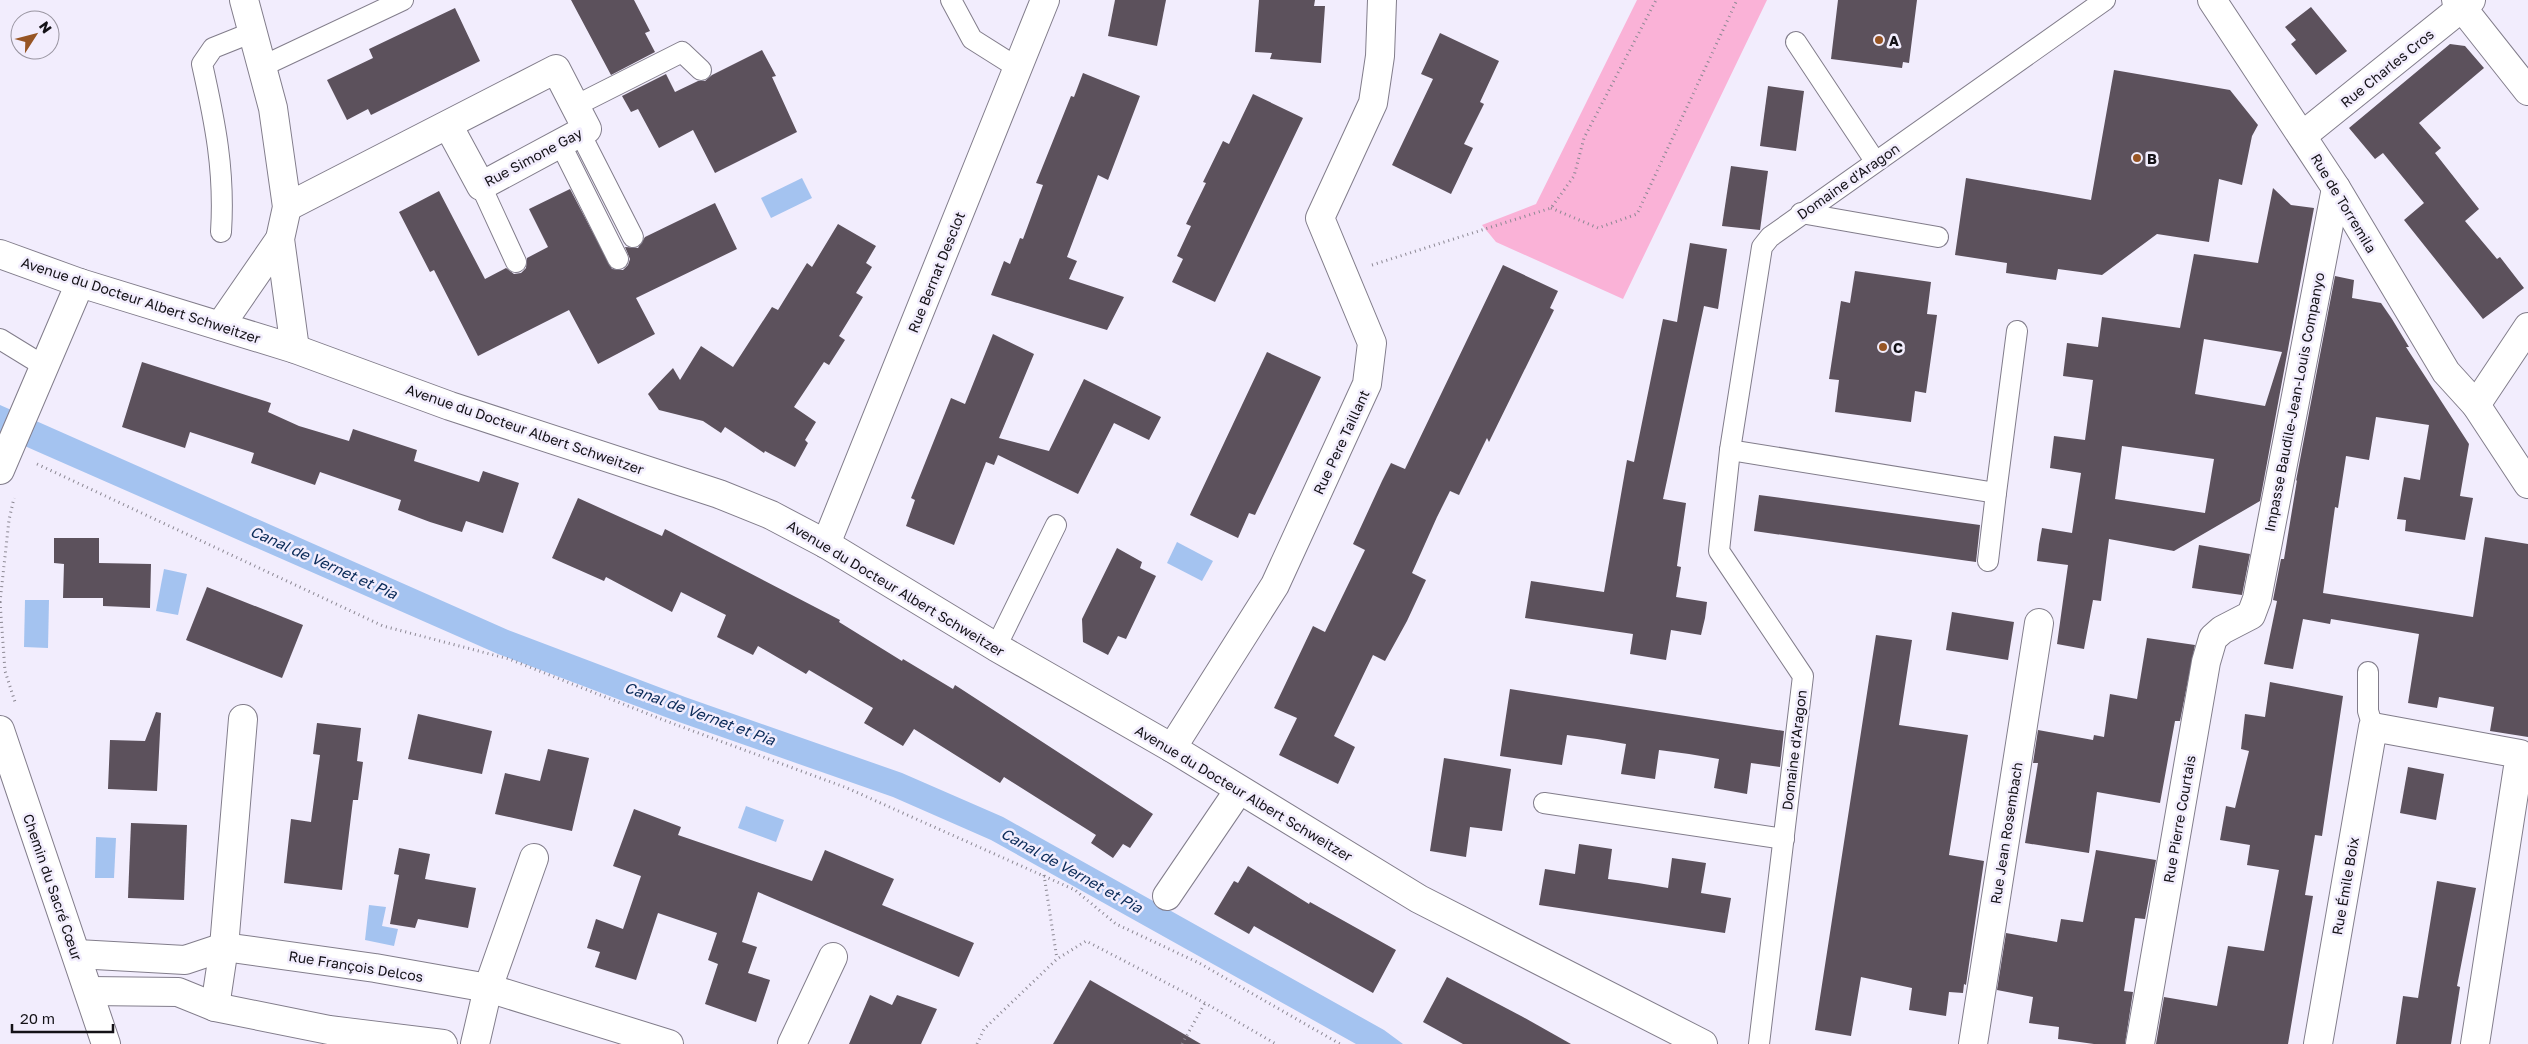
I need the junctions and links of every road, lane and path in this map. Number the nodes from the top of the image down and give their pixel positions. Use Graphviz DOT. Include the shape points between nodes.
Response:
graph roads {
  1 [pos="244,0"];
  2 [pos="403,0"];
  3 [pos="951,0"];
  4 [pos="1045,0"];
  5 [pos="1382,0"];
  6 [pos="1656,0"];
  7 [pos="1737,0"];
  8 [pos="2105,0"];
  9 [pos="2212,0"];
  10 [pos="2463,2"];
  11 [pos="253,32"];
  12 [pos="1796,42"];
  13 [pos="263,66"];
  14 [pos="1018,68"];
  15 [pos="701,70"];
  16 [pos="2528,91"];
  17 [pos="575,106"];
  18 [pos="448,125"];
  19 [pos="2302,136"];
  20 [pos="570,138"];
  21 [pos="1875,161"];
  22 [pos="481,186"];
  23 [pos="2336,188"];
  24 [pos="287,207"];
  25 [pos="1551,208"];
  26 [pos="1801,214"];
  27 [pos="222,232"];
  28 [pos="633,237"];
  29 [pos="1938,237"];
  30 [pos="280,239"];
  31 [pos="0,254"];
  32 [pos="618,258"];
  33 [pos="516,262"];
  34 [pos="1342,275"];
  35 [pos="80,283"];
  36 [pos="220,326"];
  37 [pos="2528,327"];
  38 [pos="2017,331"];
  39 [pos="0,339"];
  40 [pos="294,349"];
  41 [pos="44,366"];
  42 [pos="2476,405"];
  43 [pos="1730,450"];
  44 [pos="3,460"];
  45 [pos="2528,484"];
  46 [pos="1996,493"];
  47 [pos="16,494"];
  48 [pos="1056,525"];
  49 [pos="826,544"];
  50 [pos="1988,561"];
  51 [pos="0,602"];
  52 [pos="2250,615"];
  53 [pos="2039,623"];
  54 [pos="996,647"];
  55 [pos="2368,672"];
  56 [pos="243,719"];
  57 [pos="2373,727"];
  58 [pos="0,730"];
  59 [pos="1172,748"];
  60 [pos="1239,790"];
  61 [pos="1544,803"];
  62 [pos="1784,839"];
  63 [pos="534,858"];
  64 [pos="1044,875"];
  65 [pos="1167,896"];
  66 [pos="224,948"];
  67 [pos="77,954"];
  68 [pos="833,957"];
  69 [pos="1057,959"];
  70 [pos="488,988"];
  71 [pos="89,991"];
  72 [pos="1205,1004"];
  73 [pos="215,1008"];
  74 [pos="106,1044"];
  75 [pos="433,1044"];
  76 [pos="475,1044"];
  77 [pos="669,1044"];
  78 [pos="792,1044"];
  79 [pos="977,1044"];
  80 [pos="1182,1044"];
  81 [pos="1276,1044"];
  82 [pos="1340,1044"];
  83 [pos="1703,1044"];
  84 [pos="1759,1044"];
  85 [pos="1973,1044"];
  86 [pos="2140,1044"];
  87 [pos="2318,1044"];
  88 [pos="2474,1044"];
  1 -- 11 [label="street"];
  2 -- 13 [label="lane"];
  3 -- 14 [label="lane" via="972,39"];
  4 -- 14 [label="street, Rue Bernat Desclot"];
  5 -- 34 [label="street, Rue Pere Taillant" via="1380,56 1373,103 1320,218"];
  6 -- 25 [label="path" via="1584,138 1574,176"];
  7 -- 25 [label="path" via="1637,214 1598,228"];
  8 -- 21 [label="lane, Domaine d'Aragon"];
  9 -- 19 [label="street, Rue de Torremila"];
  10 -- 16 [label="street"];
  10 -- 19 [label="street, Rue Charles Cros"];
  11 -- 13 [label="street"];
  11 -- 27 [label="lane" via="213,48 202,64 218,134 224,194"];
  12 -- 21 [label="lane"];
  13 -- 24 [label="street"];
  14 -- 49 [label="street, Rue Bernat Desclot"];
  15 -- 17 [label="lane" via="682,52"];
  17 -- 18 [label="street, Rue Simone Gay" via="556,69"];
  17 -- 20 [label="street, Rue Simone Gay" via="587,129"];
  18 -- 22 [label="street, Rue Simone Gay"];
  18 -- 24 [label="street, Rue Simone Gay"];
  19 -- 23 [label="street, Rue de Torremila"];
  20 -- 22 [label="street, Rue Simone Gay"];
  20 -- 28 [label="lane"];
  20 -- 32 [label="lane"];
  21 -- 26 [label="lane, Domaine d'Aragon"];
  22 -- 33 [label="lane"];
  23 -- 42 [label="street, Rue de Torremila" via="2446,372"];
  23 -- 52 [label="street, Impasse Baudile-Jean-Louis Companyo" via="2257,598"];
  24 -- 30 [label="street"];
  25 -- 34 [label="path"];
  26 -- 29 [label="lane"];
  26 -- 43 [label="lane, Domaine d'Aragon" via="1762,247"];
  30 -- 36 [label="street"];
  30 -- 40 [label="street"];
  31 -- 35 [label="street, Avenue du Docteur Albert Schweitzer"];
  34 -- 59 [label="street, Rue Pere Taillant" via="1372,344 1368,384 1275,585"];
  35 -- 36 [label="street, Avenue du Docteur Albert Schweitzer"];
  35 -- 41 [label="street"];
  36 -- 40 [label="street, Avenue du Docteur Albert Schweitzer"];
  37 -- 42 [label="street"];
  38 -- 46 [label="lane"];
  39 -- 41 [label="lane"];
  40 -- 49 [label="street, Avenue du Docteur Albert Schweitzer" via="450,406 719,494 771,515"];
  41 -- 44 [label="street"];
  42 -- 45 [label="street, Rue de Torremila"];
  43 -- 46 [label="lane"];
  43 -- 62 [label="lane, Domaine d'Aragon" via="1719,551 1803,676"];
  44 -- 64 [label="path" via="383,626 509,658 847,788"];
  46 -- 50 [label="lane"];
  47 -- 51 [label="path" via="9,520"];
  48 -- 54 [label="lane"];
  49 -- 54 [label="street, Avenue du Docteur Albert Schweitzer"];
  52 -- 86 [label="street, Rue Pierre Courtais" via="2213,638 2206,662"];
  53 -- 85 [label="street, Rue Jean Rosembach"];
  54 -- 59 [label="street, Avenue du Docteur Albert Schweitzer"];
  55 -- 57 [label="lane" via="2368,711"];
  56 -- 66 [label="street"];
  57 -- 87 [label="street, Rue Émile Boix"];
  57 -- 88 [label="street" via="2520,754"];
  58 -- 67 [label="street, Chemin du Sacré Cœur"];
  59 -- 60 [label="street, Avenue du Docteur Albert Schweitzer"];
  60 -- 65 [label="street"];
  60 -- 83 [label="street, Avenue du Docteur Albert Schweitzer" via="1419,900"];
  61 -- 62 [label="lane"];
  62 -- 84 [label="lane, Domaine d'Aragon"];
  63 -- 70 [label="street"];
  64 -- 69 [label="path"];
  64 -- 82 [label="path" via="1075,890 1116,924 1200,963"];
  66 -- 67 [label="street, Rue François Delcos" via="185,960"];
  66 -- 70 [label="street, Rue François Delcos" via="375,968"];
  66 -- 73 [label="street"];
  67 -- 71 [label="street, Chemin du Sacré Cœur"];
  68 -- 78 [label="street"];
  69 -- 72 [label="path" via="1086,941"];
  69 -- 79 [label="path" via="984,1029"];
  70 -- 76 [label="street"];
  70 -- 77 [label="street, Rue François Delcos"];
  71 -- 73 [label="street" via="178,992"];
  71 -- 74 [label="street, Chemin du Sacré Cœur"];
  72 -- 80 [label="path"];
  72 -- 81 [label="path"];
  73 -- 75 [label="street" via="329,1030"];
}
